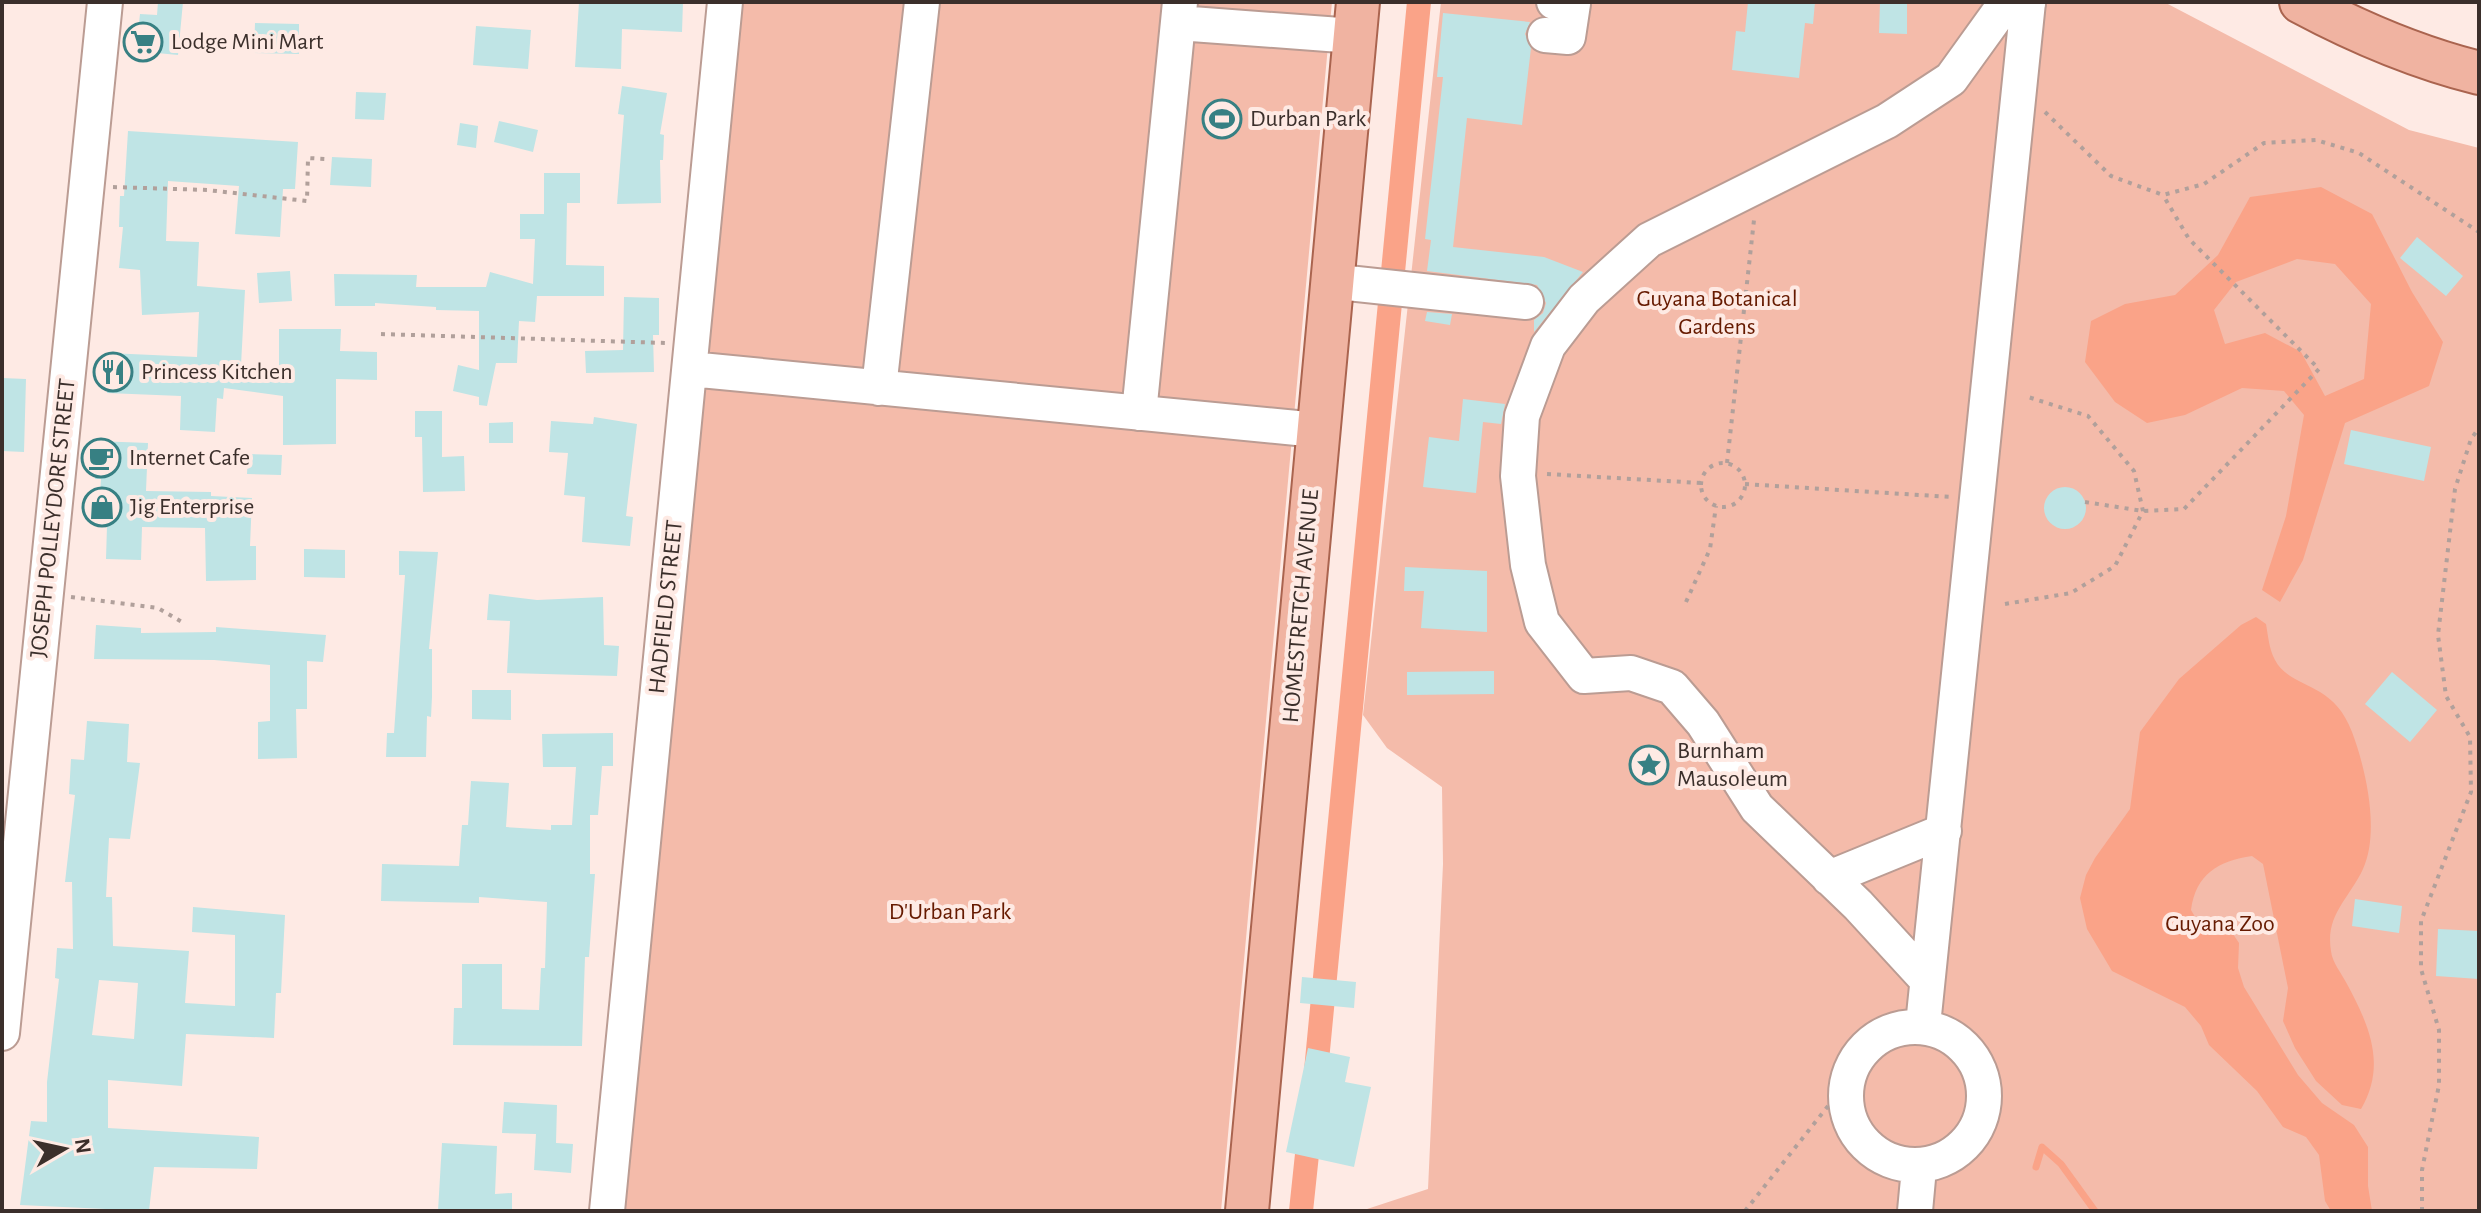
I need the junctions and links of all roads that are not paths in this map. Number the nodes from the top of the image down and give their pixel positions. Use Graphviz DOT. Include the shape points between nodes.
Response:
graph roads {
  1 [pos="105,2"];
  2 [pos="725,2"];
  3 [pos="922,2"];
  4 [pos="1554,2"];
  5 [pos="2301,2"];
  6 [pos="2028,3"];
  7 [pos="1179,12"];
  8 [pos="1356,19"];
  9 [pos="1545,35"];
  10 [pos="2479,73"];
  11 [pos="1329,281"];
  12 [pos="1526,302"];
  13 [pos="691,356"];
  14 [pos="879,388"];
  15 [pos="1139,413"];
  16 [pos="1317,430"];
  17 [pos="1944,831"];
  18 [pos="1829,878"];
  19 [pos="1926,979"];
  20 [pos="4,993"];
  21 [pos="1923,1025"];
  22 [pos="2,1033"];
  23 [pos="1919,1168"];
  24 [pos="607,1211"];
  25 [pos="1247,1211"];
  26 [pos="1915,1211"];
  1 -- 20 [label="street, JOSEPH POLLEYDORE STREET"];
  2 -- 13 [label="street, HADFIELD STREET"];
  3 -- 14 [label="street"];
  4 -- 9 [label="street" via="1573,4 1568,37"];
  5 -- 10 [label="main road" via="2422,58"];
  6 -- 17 [label="street"];
  6 -- 18 [label="street" via="2000,11 1951,79 1887,121 1649,240 1584,299 1548,346 1522,416 1518,472 1528,565 1542,622 1584,676 1631,673 1672,687 1703,723 1757,808"];
  7 -- 8 [label="street"];
  7 -- 15 [label="street"];
  8 -- 11 [label="main road, HOMESTRETCH AVENUE"];
  11 -- 12 [label="street"];
  11 -- 16 [label="main road, HOMESTRETCH AVENUE"];
  13 -- 14 [label="street"];
  13 -- 24 [label="street, HADFIELD STREET"];
  14 -- 15 [label="street"];
  15 -- 16 [label="street"];
  16 -- 25 [label="main road, HOMESTRETCH AVENUE"];
  17 -- 18 [label="street"];
  17 -- 19 [label="street"];
  18 -- 19 [label="street"];
  19 -- 21 [label="street"];
  20 -- 22 [label="street, JOSEPH POLLEYDORE STREET"];
  21 -- 23 [label="street" via="1962,1042 1984,1077 1982,1119 1958,1153"];
  21 -- 23 [label="street" via="1878,1034 1848,1070 1847,1082 1846,1118 1874,1155"];
  23 -- 26 [label="street"];
}
